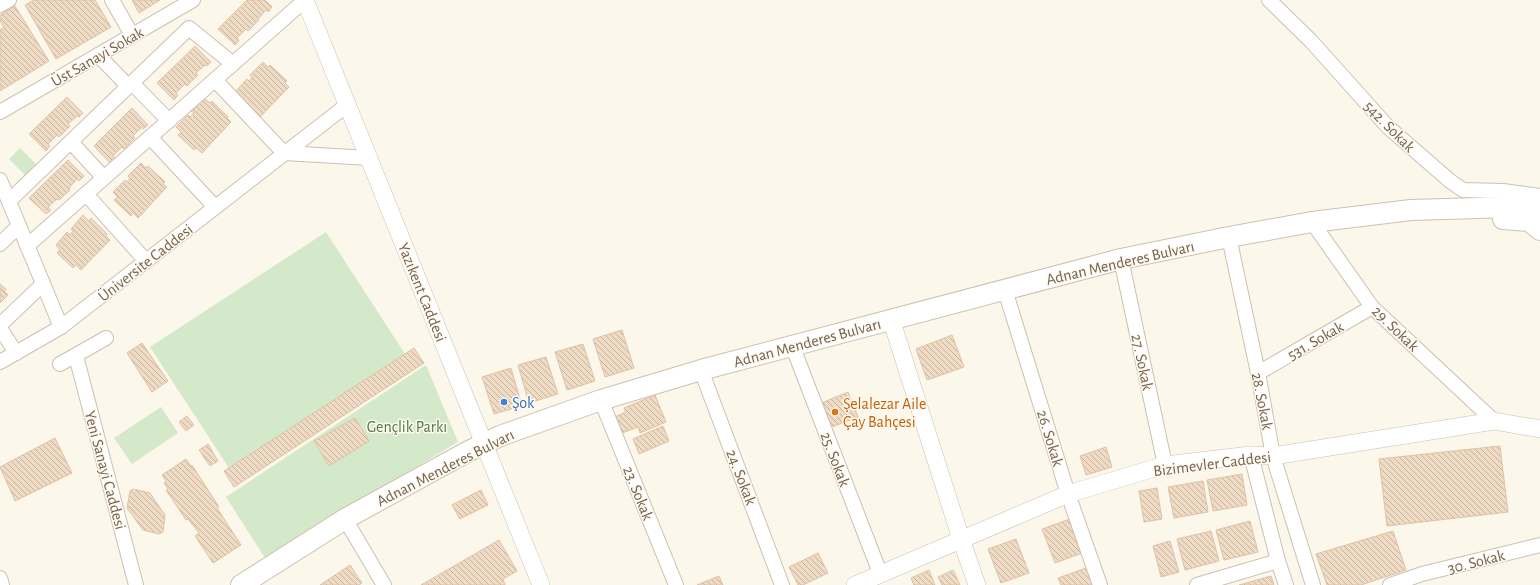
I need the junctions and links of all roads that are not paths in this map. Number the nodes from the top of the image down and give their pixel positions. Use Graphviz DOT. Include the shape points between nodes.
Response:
graph roads {
  1 [pos="9,0"];
  2 [pos="112,0"];
  3 [pos="193,0"];
  4 [pos="305,0"];
  5 [pos="1269,0"];
  6 [pos="0,5"];
  7 [pos="132,35"];
  8 [pos="98,55"];
  9 [pos="233,64"];
  10 [pos="215,80"];
  11 [pos="130,85"];
  12 [pos="349,110"];
  13 [pos="0,112"];
  14 [pos="169,121"];
  15 [pos="150,137"];
  16 [pos="71,142"];
  17 [pos="284,153"];
  18 [pos="299,154"];
  19 [pos="369,158"];
  20 [pos="104,178"];
  21 [pos="0,180"];
  22 [pos="86,194"];
  23 [pos="1540,196"];
  24 [pos="9,201"];
  25 [pos="215,207"];
  26 [pos="1537,221"];
  27 [pos="1312,222"];
  28 [pos="19,226"];
  29 [pos="1229,237"];
  30 [pos="0,244"];
  31 [pos="27,246"];
  32 [pos="1120,259"];
  33 [pos="146,261"];
  34 [pos="43,284"];
  35 [pos="1005,290"];
  36 [pos="1372,307"];
  37 [pos="891,319"];
  38 [pos="0,326"];
  39 [pos="61,327"];
  40 [pos="106,338"];
  41 [pos="792,345"];
  42 [pos="16,353"];
  43 [pos="76,356"];
  44 [pos="0,362"];
  45 [pos="60,364"];
  46 [pos="701,370"];
  47 [pos="1258,373"];
  48 [pos="601,400"];
  49 [pos="1494,421"];
  50 [pos="1540,429"];
  51 [pos="484,444"];
  52 [pos="1251,456"];
  53 [pos="1273,456"];
  54 [pos="1165,465"];
  55 [pos="1068,494"];
  56 [pos="345,519"];
  57 [pos="961,539"];
  58 [pos="1540,545"];
  59 [pos="1278,562"];
  60 [pos="880,574"];
  61 [pos="0,578"];
  62 [pos="1423,580"];
  63 [pos="2,585"];
  64 [pos="136,585"];
  65 [pos="241,585"];
  66 [pos="384,585"];
  67 [pos="541,585"];
  68 [pos="676,585"];
  69 [pos="782,585"];
  70 [pos="855,585"];
  71 [pos="977,585"];
  72 [pos="1100,585"];
  73 [pos="1197,585"];
  74 [pos="1286,585"];
  75 [pos="1313,585"];
  76 [pos="1390,585"];
  1 -- 6 [label="street"];
  2 -- 7 [label="street"];
  3 -- 7 [label="street, Üst Sanayi Sokak"];
  4 -- 9 [label="street"];
  4 -- 12 [label="street, Yazıkent Caddesi"];
  5 -- 23 [label="street, 542. Sokak" via="1311,41 1388,127 1450,181 1463,190 1503,190"];
  7 -- 8 [label="street, Üst Sanayi Sokak"];
  8 -- 11 [label="street"];
  8 -- 13 [label="street, Üst Sanayi Sokak"];
  9 -- 10 [label="street"];
  9 -- 11 [label="street" via="188,28"];
  10 -- 14 [label="street"];
  10 -- 17 [label="street"];
  11 -- 14 [label="street"];
  11 -- 16 [label="street"];
  12 -- 17 [label="street, Üniversite Caddesi"];
  12 -- 18 [label="street"];
  12 -- 19 [label="street, Yazıkent Caddesi"];
  14 -- 15 [label="street"];
  15 -- 20 [label="street"];
  15 -- 25 [label="street"];
  16 -- 20 [label="street"];
  16 -- 24 [label="street"];
  17 -- 18 [label="street"];
  17 -- 25 [label="street, Üniversite Caddesi"];
  18 -- 19 [label="street"];
  19 -- 51 [label="street, Yazıkent Caddesi"];
  20 -- 22 [label="street"];
  21 -- 24 [label="street"];
  22 -- 31 [label="street"];
  22 -- 33 [label="street"];
  24 -- 28 [label="street"];
  25 -- 33 [label="street, Üniversite Caddesi"];
  26 -- 27 [label="main road, Adnan Menderes Bulvarı" via="1411,210"];
  27 -- 29 [label="main road, Adnan Menderes Bulvarı"];
  27 -- 36 [label="street, 29. Sokak"];
  28 -- 30 [label="street"];
  28 -- 31 [label="street"];
  29 -- 32 [label="main road, Adnan Menderes Bulvarı"];
  29 -- 47 [label="street, 28. Sokak"];
  31 -- 34 [label="street"];
  32 -- 35 [label="main road, Adnan Menderes Bulvarı"];
  32 -- 54 [label="street, 27. Sokak"];
  33 -- 39 [label="street, Üniversite Caddesi"];
  34 -- 38 [label="street"];
  34 -- 39 [label="street"];
  35 -- 37 [label="main road, Adnan Menderes Bulvarı"];
  35 -- 55 [label="street, 26. Sokak"];
  36 -- 47 [label="street, 531. Sokak"];
  36 -- 49 [label="street, 29. Sokak"];
  37 -- 41 [label="main road, Adnan Menderes Bulvarı"];
  37 -- 57 [label="street"];
  38 -- 42 [label="street"];
  39 -- 42 [label="street, Üniversite Caddesi"];
  40 -- 43 [label="street"];
  41 -- 46 [label="main road, Adnan Menderes Bulvarı"];
  41 -- 60 [label="street, 25. Sokak"];
  42 -- 44 [label="street, Üniversite Caddesi"];
  43 -- 45 [label="street"];
  43 -- 64 [label="street, Yeni Sanayi Caddesi"];
  46 -- 48 [label="main road, Adnan Menderes Bulvarı"];
  46 -- 69 [label="street, 24. Sokak"];
  47 -- 53 [label="street, 28. Sokak"];
  48 -- 51 [label="main road, Adnan Menderes Bulvarı"];
  48 -- 68 [label="street, 23. Sokak"];
  49 -- 50 [label="street, Bizimevler Caddesi"];
  49 -- 53 [label="street, Bizimevler Caddesi"];
  51 -- 56 [label="main road, Adnan Menderes Bulvarı"];
  51 -- 67 [label="street, Yazıkent Caddesi"];
  52 -- 53 [label="street, Bizimevler Caddesi"];
  52 -- 54 [label="street, Bizimevler Caddesi"];
  52 -- 59 [label="street"];
  53 -- 75 [label="street, 28. Sokak"];
  54 -- 55 [label="street, Bizimevler Caddesi"];
  55 -- 57 [label="street, Bizimevler Caddesi"];
  55 -- 72 [label="street, 26. Sokak"];
  56 -- 65 [label="main road, Adnan Menderes Bulvarı"];
  56 -- 66 [label="street"];
  57 -- 60 [label="street, Bizimevler Caddesi"];
  57 -- 71 [label="street"];
  58 -- 62 [label="street, 30. Sokak"];
  59 -- 73 [label="street"];
  59 -- 74 [label="street"];
  60 -- 70 [label="street, Bizimevler Caddesi"];
  61 -- 63 [label="street"];
  62 -- 76 [label="street, 30. Sokak"];
}
